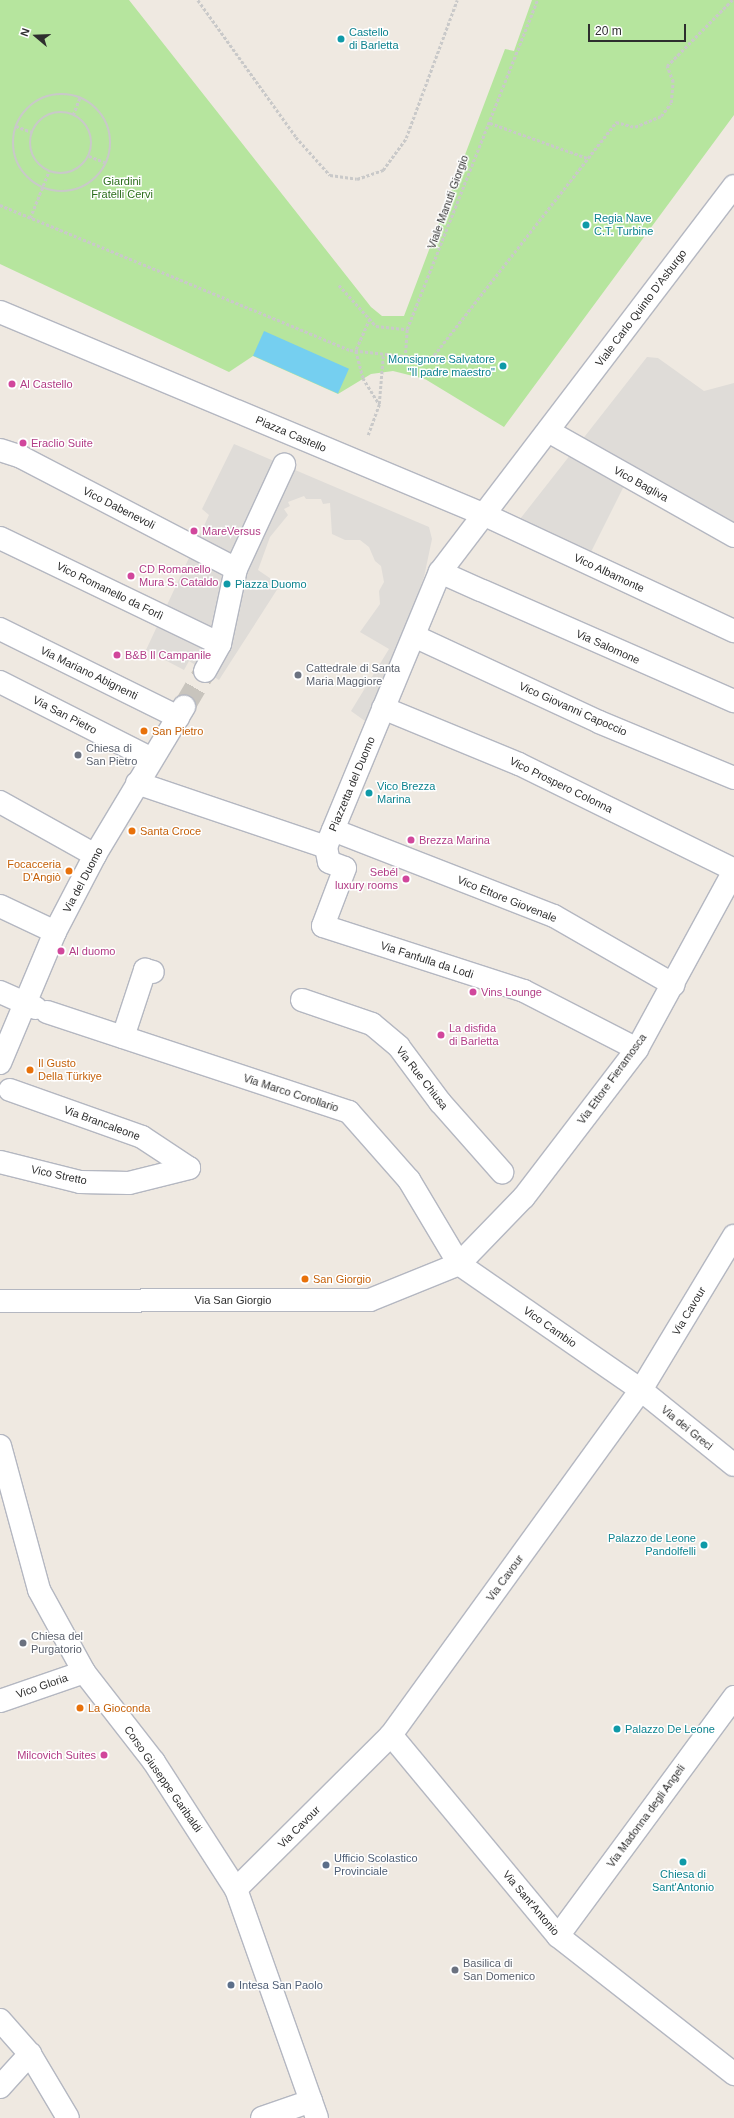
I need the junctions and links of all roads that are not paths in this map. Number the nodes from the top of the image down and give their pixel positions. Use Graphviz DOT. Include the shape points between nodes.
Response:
graph roads {
  1 [pos="734,186"];
  2 [pos="0,312"];
  3 [pos="548,431"];
  4 [pos="0,450"];
  5 [pos="284,465"];
  6 [pos="485,515"];
  7 [pos="734,536"];
  8 [pos="0,538"];
  9 [pos="236,568"];
  10 [pos="440,572"];
  11 [pos="0,629"];
  12 [pos="734,631"];
  13 [pos="414,636"];
  14 [pos="220,644"];
  15 [pos="205,671"];
  16 [pos="0,682"];
  17 [pos="734,701"];
  18 [pos="384,708"];
  19 [pos="181,712"];
  20 [pos="152,759"];
  21 [pos="734,778"];
  22 [pos="137,783"];
  23 [pos="0,802"];
  24 [pos="329,838"];
  25 [pos="95,855"];
  26 [pos="734,871"];
  27 [pos="0,906"];
  28 [pos="55,932"];
  29 [pos="153,972"];
  30 [pos="674,984"];
  31 [pos="0,992"];
  32 [pos="302,1000"];
  33 [pos="36,1008"];
  34 [pos="123,1037"];
  35 [pos="637,1049"];
  36 [pos="0,1063"];
  37 [pos="10,1090"];
  38 [pos="0,1162"];
  39 [pos="189,1168"];
  40 [pos="524,1197"];
  41 [pos="734,1236"];
  42 [pos="459,1264"];
  43 [pos="0,1301"];
  44 [pos="641,1390"];
  45 [pos="0,1446"];
  46 [pos="734,1465"];
  47 [pos="84,1672"];
  48 [pos="734,1697"];
  49 [pos="0,1701"];
  50 [pos="391,1735"];
  51 [pos="236,1889"];
  52 [pos="558,1936"];
  53 [pos="0,2020"];
  54 [pos="30,2054"];
  55 [pos="734,2074"];
  56 [pos="0,2086"];
  57 [pos="314,2109"];
  58 [pos="68,2118"];
  59 [pos="262,2118"];
  1 -- 3 [label="street, Viale Carlo Quinto D'Asburgo"];
  2 -- 6 [label="street, Piazza Castello"];
  3 -- 6 [label="street"];
  3 -- 7 [label="street, Vico Bagliva"];
  4 -- 9 [label="street, Vico Dabenevoli" via="21,457"];
  5 -- 9 [label="street"];
  6 -- 10 [label="street, Piazzetta del Duomo"];
  6 -- 12 [label="street, Vico Albamonte"];
  8 -- 14 [label="street, Vico Romanello da Forlì"];
  9 -- 14 [label="street"];
  10 -- 13 [label="street, Piazzetta del Duomo"];
  10 -- 17 [label="street, Via Salomone"];
  11 -- 19 [label="street, Via Mariano Abignenti"];
  13 -- 18 [label="street, Piazzetta del Duomo"];
  13 -- 21 [label="street, Vico Giovanni Capoccio" via="599,722"];
  14 -- 15 [label="street"];
  16 -- 20 [label="street, Via San Pietro"];
  18 -- 24 [label="street, Piazzetta del Duomo"];
  18 -- 26 [label="street, Vico Prospero Colonna" via="519,764"];
  19 -- 20 [label="street, Via del Duomo"];
  20 -- 22 [label="street, Via del Duomo"];
  22 -- 24 [label="street"];
  22 -- 25 [label="street, Via del Duomo"];
  23 -- 25 [label="street"];
  24 -- 30 [label="street, Vico Ettore Giovenale" via="554,916"];
  24 -- 35 [label="street, Via Fanfulla da Lodi" via="329,862 345,868 323,926 524,991"];
  25 -- 28 [label="street, Via del Duomo"];
  26 -- 30 [label="street, Via Ettore Fieramosca"];
  27 -- 28 [label="street"];
  28 -- 33 [label="street, Via del Duomo"];
  29 -- 34 [label="street" via="145,970"];
  30 -- 35 [label="street, Via Ettore Fieramosca"];
  31 -- 33 [label="street, Via Marco Corollario"];
  32 -- 40 [label="street, Via Rue Chiusa" via="372,1024 399,1047 440,1102"];
  33 -- 34 [label="street, Via Marco Corollario"];
  33 -- 36 [label="street, Via del Duomo"];
  34 -- 42 [label="street, Via Marco Corollario" via="348,1112 410,1180"];
  35 -- 40 [label="street, Via Ettore Fieramosca"];
  37 -- 39 [label="street, Via Brancaleone" via="142,1137"];
  38 -- 39 [label="street, Vico Stretto" via="80,1182 129,1183"];
  40 -- 42 [label="street, Via Ettore Fieramosca"];
  41 -- 44 [label="street, Via Cavour"];
  42 -- 43 [label="street, Via San Giorgio" via="370,1300"];
  42 -- 44 [label="street, Vico Cambio"];
  44 -- 46 [label="street, Via dei Greci"];
  44 -- 50 [label="street, Via Cavour"];
  45 -- 47 [label="street, Corso Giuseppe Garibaldi" via="39,1590"];
  47 -- 49 [label="street, Vico Gloria"];
  47 -- 51 [label="street, Corso Giuseppe Garibaldi" via="154,1762"];
  48 -- 52 [label="street, Via Madonna degli Angeli"];
  50 -- 51 [label="street, Via Cavour"];
  50 -- 52 [label="street, Via Sant'Antonio"];
  51 -- 57 [label="street, Corso Giuseppe Garibaldi"];
  52 -- 55 [label="street, Via Sant'Antonio"];
  53 -- 54 [label="street"];
  54 -- 56 [label="street"];
  54 -- 58 [label="street"];
  57 -- 59 [label="street"];
}
